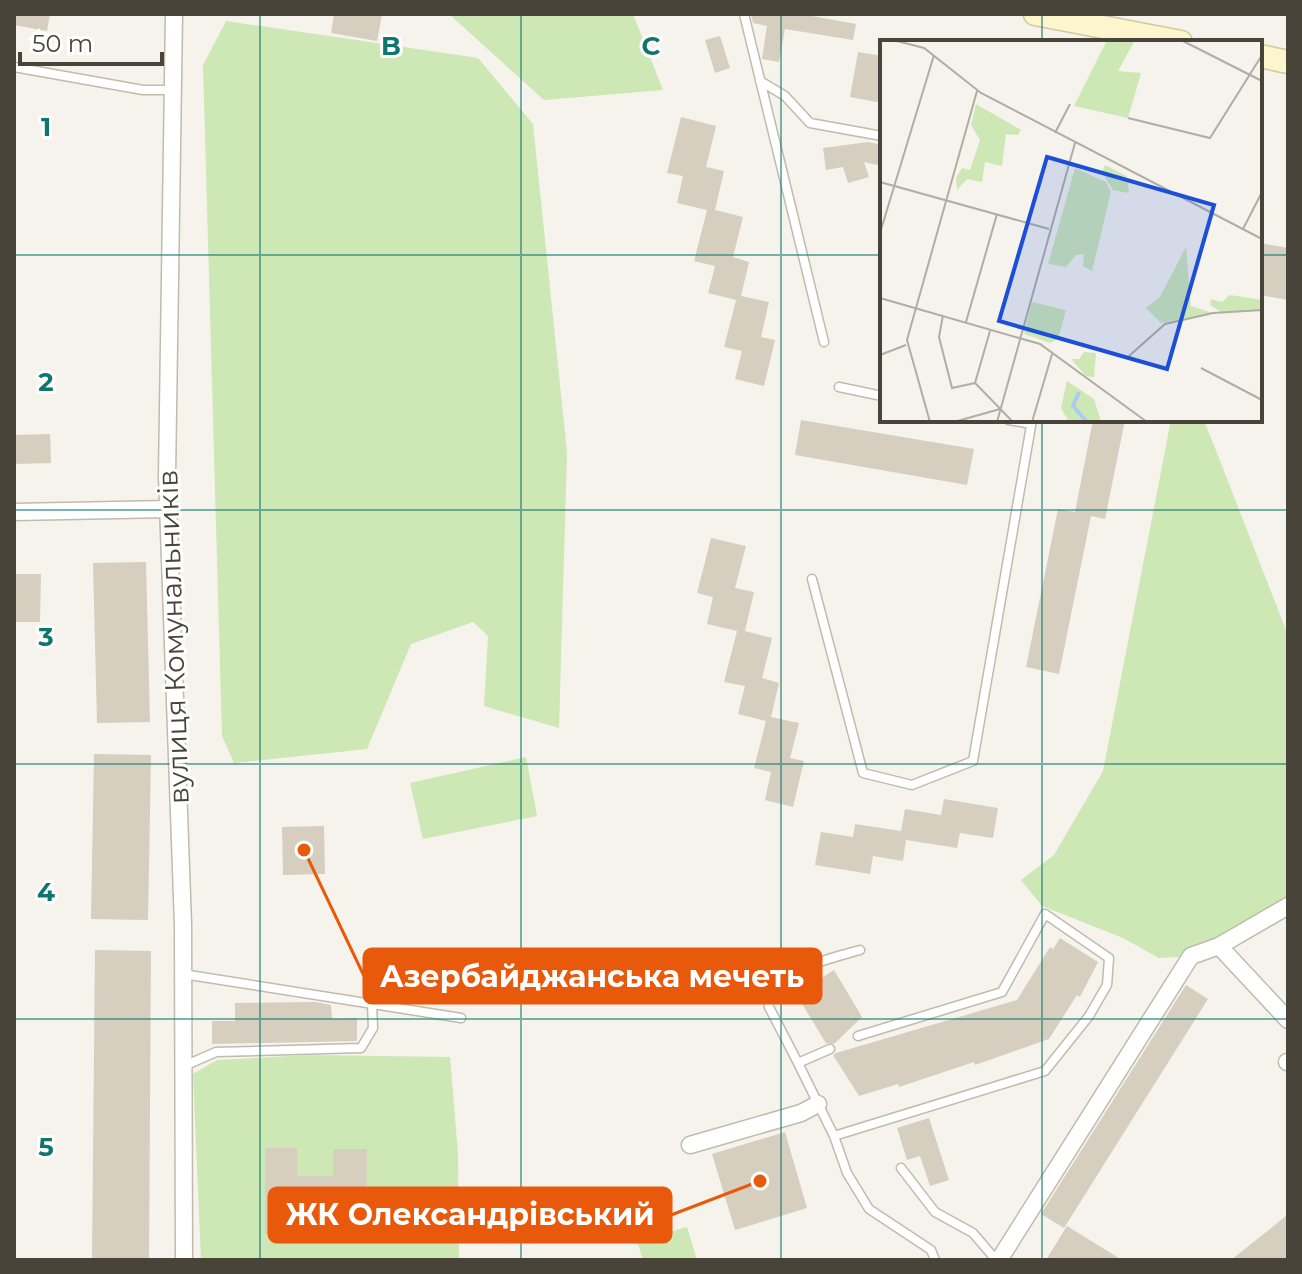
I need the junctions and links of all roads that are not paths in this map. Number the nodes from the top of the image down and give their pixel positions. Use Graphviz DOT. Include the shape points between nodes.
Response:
graph roads {
  1 [pos="174,14"];
  2 [pos="744,14"];
  3 [pos="1035,14"];
  4 [pos="1124,37"];
  5 [pos="1158,40"];
  6 [pos="1262,56"];
  7 [pos="1288,62"];
  8 [pos="14,67"];
  9 [pos="760,80"];
  10 [pos="173,90"];
  11 [pos="880,136"];
  12 [pos="824,342"];
  13 [pos="839,387"];
  14 [pos="880,396"];
  15 [pos="1031,422"];
  16 [pos="168,509"];
  17 [pos="14,512"];
  18 [pos="812,579"];
  19 [pos="1288,906"];
  20 [pos="1219,946"];
  21 [pos="860,950"];
  22 [pos="183,974"];
  23 [pos="372,1004"];
  24 [pos="461,1018"];
  25 [pos="1288,1020"];
  26 [pos="858,1036"];
  27 [pos="830,1049"];
  28 [pos="798,1063"];
  29 [pos="183,1067"];
  30 [pos="818,1104"];
  31 [pos="834,1136"];
  32 [pos="690,1145"];
  33 [pos="901,1168"];
  34 [pos="184,1260"];
  35 [pos="935,1260"];
  36 [pos="998,1260"];
  1 -- 10 [label="street, вулиця Комунальників"];
  2 -- 9 [label="lane"];
  3 -- 4 [label="street"];
  4 -- 5 [label="street"];
  6 -- 7 [label="street"];
  8 -- 10 [label="lane" via="143,90"];
  9 -- 11 [label="lane" via="785,96 810,123"];
  9 -- 12 [label="lane"];
  10 -- 16 [label="street, вулиця Комунальників"];
  13 -- 14 [label="lane"];
  15 -- 18 [label="lane" via="973,761 912,785 863,773"];
  16 -- 17 [label="street"];
  16 -- 22 [label="street, вулиця Комунальників"];
  19 -- 20 [label="street"];
  20 -- 25 [label="street"];
  20 -- 36 [label="street" via="1191,956"];
  21 -- 28 [label="lane" via="815,962 768,995"];
  22 -- 23 [label="lane"];
  22 -- 29 [label="street, вулиця Комунальників"];
  23 -- 24 [label="lane"];
  23 -- 29 [label="lane" via="373,1028 361,1048 216,1052"];
  26 -- 31 [label="lane" via="1002,992 1045,914 1109,958 1107,985 1045,1071"];
  27 -- 28 [label="lane"];
  28 -- 30 [label="lane"];
  29 -- 34 [label="street, вулиця Комунальників"];
  30 -- 31 [label="lane"];
  30 -- 32 [label="street"];
  31 -- 35 [label="lane" via="847,1173 869,1209 931,1250"];
  33 -- 36 [label="lane" via="935,1212 973,1233"];
}
